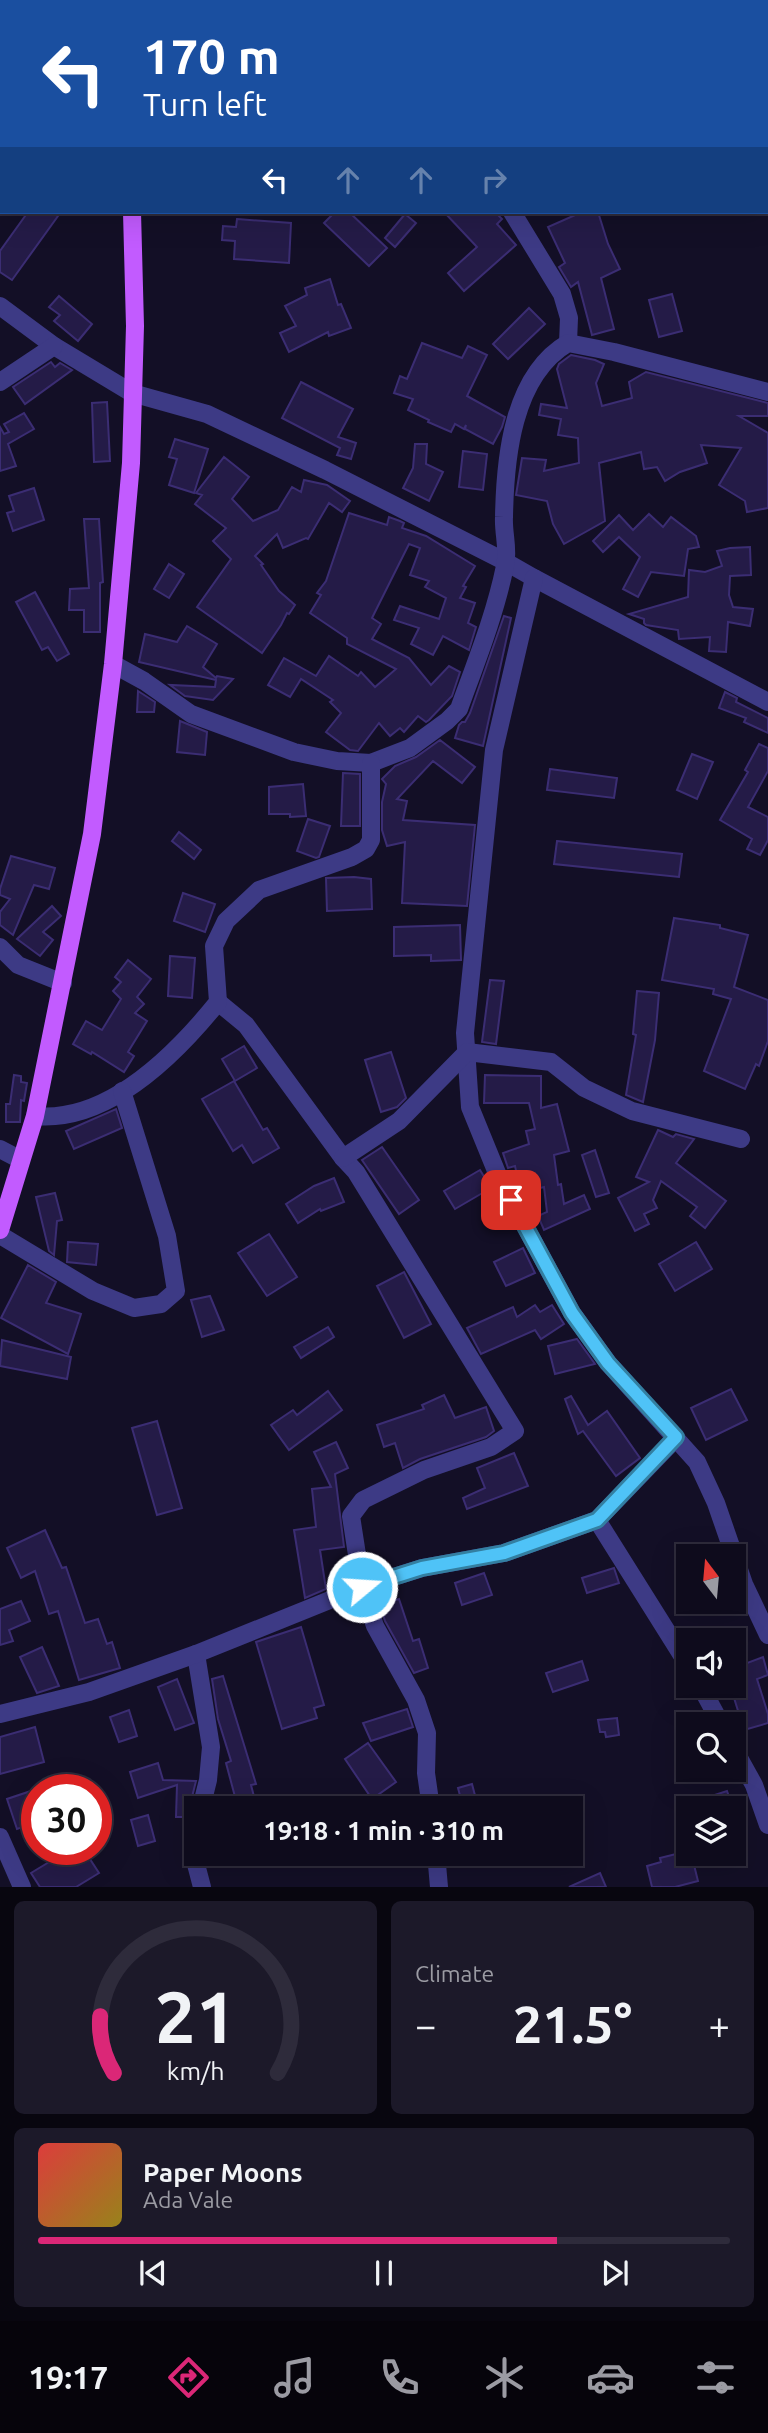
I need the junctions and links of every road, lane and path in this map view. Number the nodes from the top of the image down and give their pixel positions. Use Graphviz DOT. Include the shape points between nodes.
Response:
graph roads {
  1 [pos="132,214"];
  2 [pos="516,214"];
  3 [pos="0,306"];
  4 [pos="568,343"];
  5 [pos="54,346"];
  6 [pos="0,382"];
  7 [pos="768,392"];
  8 [pos="132,393"];
  9 [pos="506,562"];
  10 [pos="534,579"];
  11 [pos="113,664"];
  12 [pos="768,702"];
  13 [pos="371,763"];
  14 [pos="0,947"];
  15 [pos="63,982"];
  16 [pos="218,1002"];
  17 [pos="467,1052"];
  18 [pos="122,1091"];
  19 [pos="35,1116"];
  20 [pos="741,1139"];
  21 [pos="0,1149"];
  22 [pos="342,1158"];
  23 [pos="21,1160"];
  24 [pos="0,1230"];
  25 [pos="0,1235"];
  26 [pos="676,1437"];
  27 [pos="597,1520"];
  28 [pos="362,1587"];
  29 [pos="768,1635"];
  30 [pos="676,1646"];
  31 [pos="197,1654"];
  32 [pos="0,1714"];
  33 [pos="746,1771"];
  34 [pos="204,1796"];
  35 [pos="429,1796"];
  36 [pos="768,1825"];
  37 [pos="0,1837"];
  38 [pos="196,1866"];
  39 [pos="437,1866"];
  40 [pos="22,1887"];
  41 [pos="202,1887"];
  42 [pos="439,1887"];
  1 -- 8 [label="main road"];
  2 -- 4 [label="street" via="562,294 569,318"];
  3 -- 5 [label="street"];
  4 -- 7 [label="street"];
  4 -- 9 [label="street" via="555,351 533,380 513,423 505,472"];
  5 -- 6 [label="street"];
  5 -- 8 [label="street"];
  8 -- 9 [label="street" via="208,414"];
  8 -- 11 [label="main road" via="131,463"];
  9 -- 10 [label="street"];
  9 -- 13 [label="street" via="494,613 459,709 410,748"];
  10 -- 12 [label="street"];
  10 -- 17 [label="street" via="494,750 467,998"];
  11 -- 13 [label="street" via="191,714 294,752"];
  11 -- 15 [label="main road" via="92,834"];
  13 -- 16 [label="street" via="371,840 366,849 259,890 226,921 214,946"];
  14 -- 15 [label="street" via="18,965"];
  15 -- 19 [label="main road"];
  16 -- 18 [label="street" via="155,1069"];
  16 -- 22 [label="street" via="246,1025"];
  17 -- 20 [label="street" via="551,1062 584,1088 632,1111"];
  17 -- 22 [label="street" via="398,1121"];
  17 -- 26 [label="street" via="470,1107 499,1178 572,1313 608,1363"];
  18 -- 19 [label="street" via="80,1113"];
  18 -- 25 [label="street" via="167,1236 176,1291 160,1304 134,1308 93,1291"];
  19 -- 23 [label="main road"];
  21 -- 23 [label="street"];
  22 -- 28 [label="street" via="356,1172 516,1431 491,1447 424,1470 363,1500 351,1516"];
  23 -- 24 [label="main road"];
  26 -- 27 [label="street"];
  26 -- 29 [label="street" via="697,1462"];
  27 -- 28 [label="street" via="504,1553 422,1568"];
  27 -- 30 [label="street"];
  28 -- 31 [label="street"];
  28 -- 35 [label="street" via="375,1626 416,1700 427,1733"];
  31 -- 32 [label="street" via="89,1692"];
  31 -- 34 [label="street" via="211,1747"];
  33 -- 36 [label="street"];
  37 -- 40 [label="street"];
  38 -- 41 [label="street"];
  39 -- 42 [label="street"];
}
